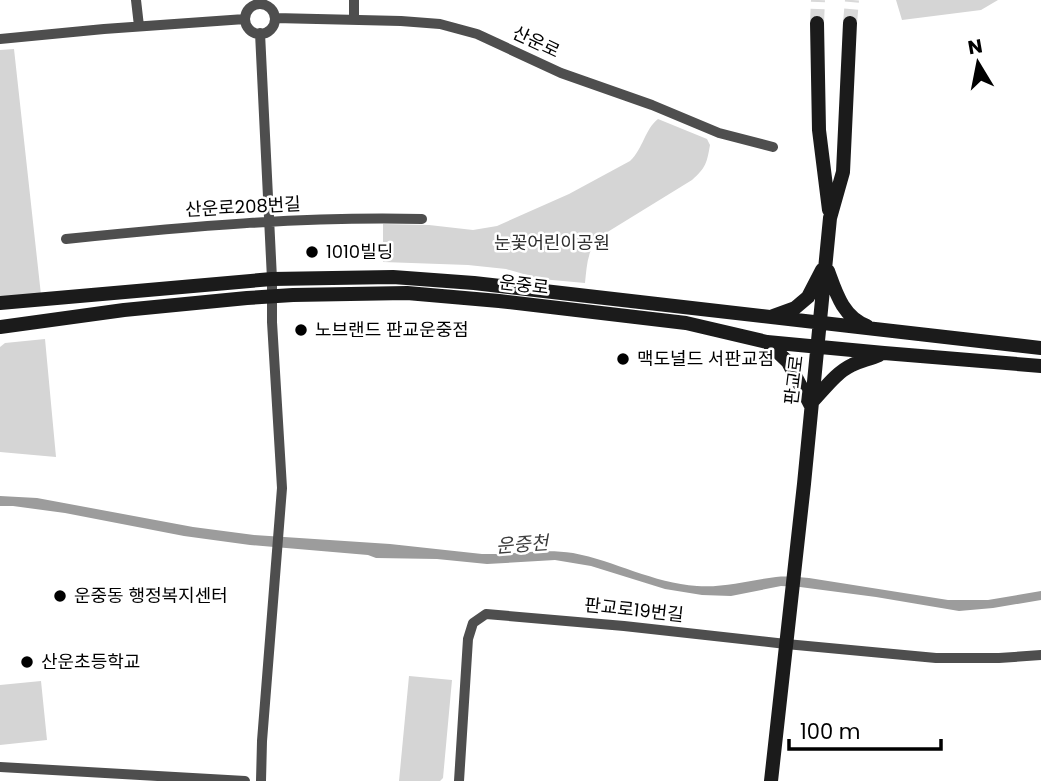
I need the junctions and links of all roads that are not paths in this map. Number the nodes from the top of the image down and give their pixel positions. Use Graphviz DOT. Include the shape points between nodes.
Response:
graph roads {
  1 [pos="136,0"];
  2 [pos="354,0"];
  3 [pos="275,18"];
  4 [pos="245,19"];
  5 [pos="354,19"];
  6 [pos="817,23"];
  7 [pos="850,23"];
  8 [pos="139,26"];
  9 [pos="260,33"];
  10 [pos="0,39"];
  11 [pos="773,147"];
  12 [pos="830,218"];
  13 [pos="422,219"];
  14 [pos="269,223"];
  15 [pos="66,239"];
  16 [pos="826,263"];
  17 [pos="272,279"];
  18 [pos="272,296"];
  19 [pos="0,303"];
  20 [pos="770,317"];
  21 [pos="820,324"];
  22 [pos="0,327"];
  23 [pos="882,330"];
  24 [pos="767,342"];
  25 [pos="818,347"];
  26 [pos="1041,348"];
  27 [pos="884,354"];
  28 [pos="1041,366"];
  29 [pos="810,404"];
  30 [pos="786,644"];
  31 [pos="1041,655"];
  32 [pos="0,767"];
  33 [pos="245,781"];
  34 [pos="261,781"];
  35 [pos="459,781"];
  36 [pos="771,781"];
  1 -- 8 [label="street"];
  2 -- 5 [label="street"];
  3 -- 4 [label="street" via="268,6 260,4 251,7"];
  3 -- 5 [label="street, 산운로"];
  3 -- 9 [label="street" via="269,30"];
  4 -- 8 [label="street"];
  4 -- 9 [label="street" via="251,31"];
  5 -- 11 [label="street, 산운로" via="440,24 477,34 561,73 719,133"];
  6 -- 12 [label="main road, 판교로" via="819,130"];
  7 -- 12 [label="main road, 판교로" via="843,172"];
  8 -- 10 [label="street"];
  9 -- 14 [label="street"];
  12 -- 16 [label="main road, 판교로"];
  13 -- 14 [label="street, 산운로208번길"];
  14 -- 15 [label="street, 산운로208번길"];
  14 -- 17 [label="street"];
  16 -- 20 [label="main road" via="808,297 795,308"];
  16 -- 21 [label="main road, 판교로"];
  16 -- 23 [label="main road" via="844,309 863,326"];
  17 -- 18 [label="street"];
  17 -- 19 [label="main road, 운중로"];
  17 -- 20 [label="main road, 운중로" via="460,281"];
  18 -- 22 [label="main road, 운중로"];
  18 -- 24 [label="main road, 운중로" via="380,292 461,297 686,323"];
  18 -- 34 [label="street" via="282,496"];
  20 -- 21 [label="main road, 운중로"];
  21 -- 23 [label="main road, 운중로"];
  21 -- 25 [label="main road, 판교로"];
  23 -- 26 [label="main road, 운중로"];
  24 -- 25 [label="main road, 운중로"];
  24 -- 29 [label="main road" via="788,362"];
  25 -- 27 [label="main road, 운중로"];
  25 -- 29 [label="main road, 판교로"];
  27 -- 28 [label="main road, 운중로"];
  27 -- 29 [label="main road" via="854,363"];
  29 -- 30 [label="main road, 판교로"];
  30 -- 31 [label="street, 판교로19번길" via="936,658"];
  30 -- 35 [label="street, 판교로19번길" via="486,614 474,623 468,639"];
  30 -- 36 [label="main road"];
  32 -- 33 [label="street"];
}
